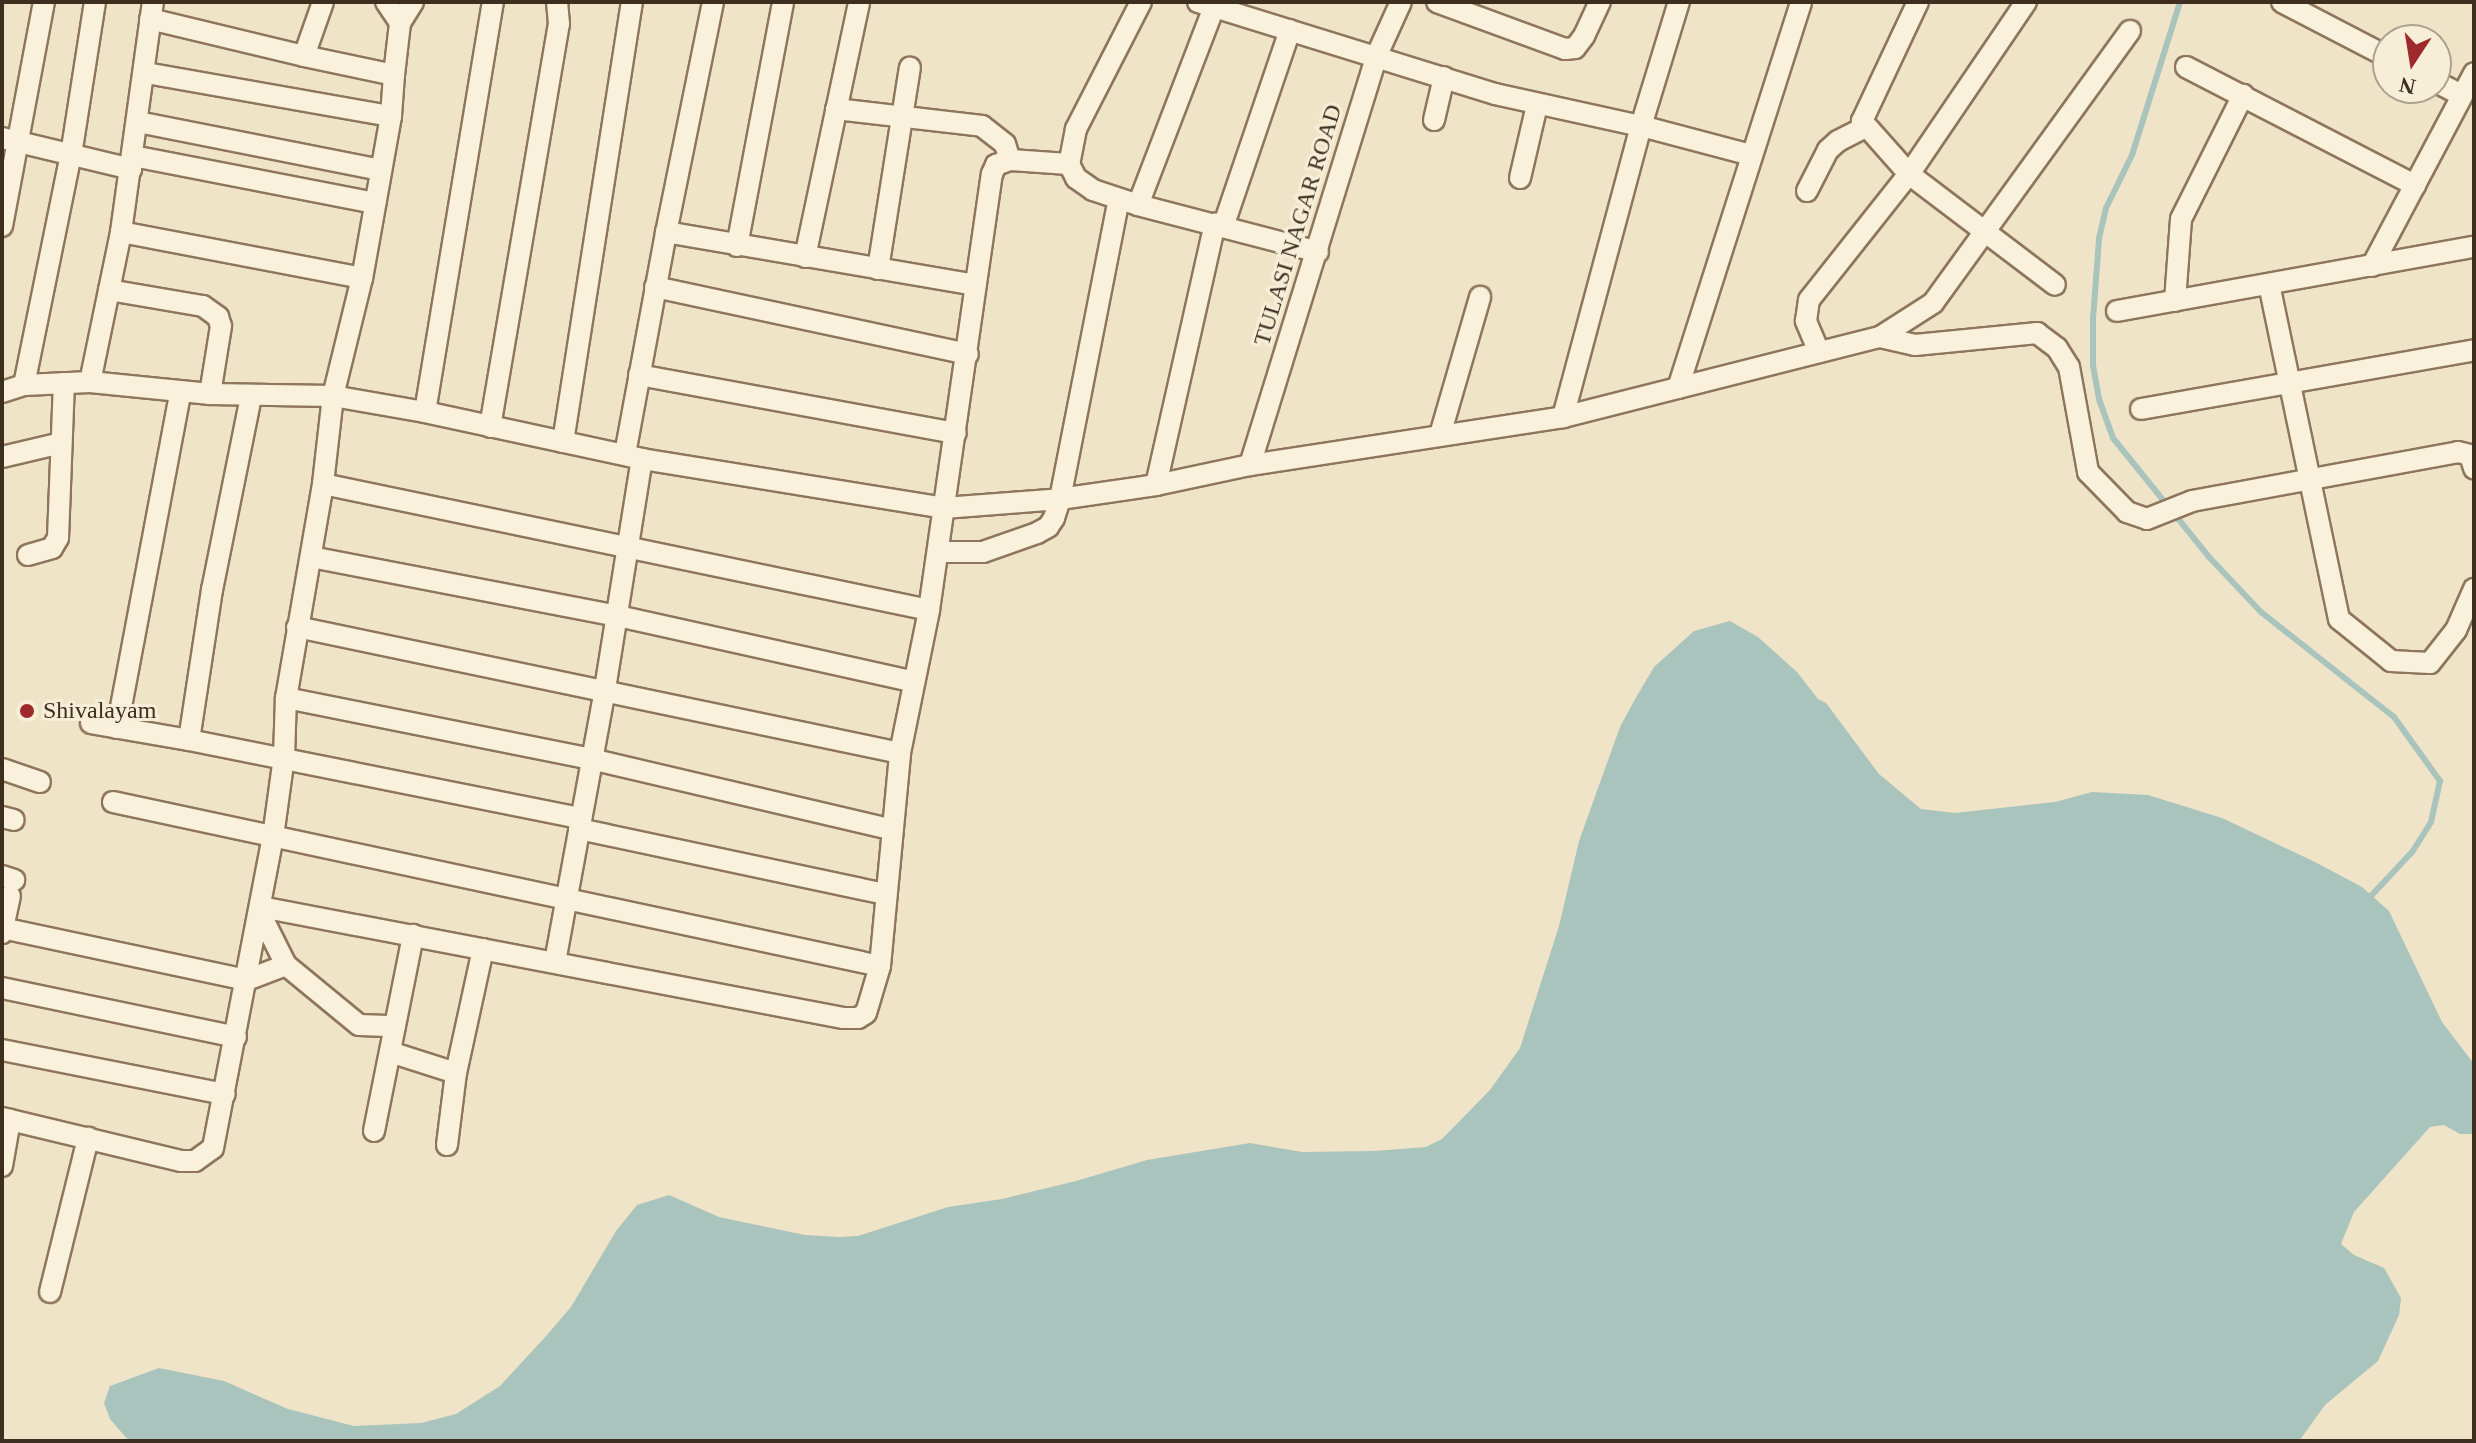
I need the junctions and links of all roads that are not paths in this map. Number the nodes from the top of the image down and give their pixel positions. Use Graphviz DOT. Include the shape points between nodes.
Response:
graph roads {
  1 [pos="44,2"];
  2 [pos="95,2"];
  3 [pos="323,2"];
  4 [pos="386,2"];
  5 [pos="413,2"];
  6 [pos="493,2"];
  7 [pos="557,2"];
  8 [pos="632,2"];
  9 [pos="713,2"];
  10 [pos="783,2"];
  11 [pos="859,2"];
  12 [pos="1141,2"];
  13 [pos="1401,2"];
  14 [pos="1437,2"];
  15 [pos="1600,2"];
  16 [pos="1679,2"];
  17 [pos="1801,2"];
  18 [pos="1918,2"];
  19 [pos="2026,2"];
  20 [pos="2282,2"];
  21 [pos="1206,4"];
  22 [pos="152,10"];
  23 [pos="400,23"];
  24 [pos="1290,30"];
  25 [pos="2130,31"];
  26 [pos="2372,49"];
  27 [pos="304,56"];
  28 [pos="1376,57"];
  29 [pos="2186,67"];
  30 [pos="910,68"];
  31 [pos="146,73"];
  32 [pos="2474,74"];
  33 [pos="394,75"];
  34 [pos="1444,77"];
  35 [pos="2452,90"];
  36 [pos="2460,94"];
  37 [pos="2243,95"];
  38 [pos="1537,105"];
  39 [pos="836,109"];
  40 [pos="391,116"];
  41 [pos="902,116"];
  42 [pos="1434,120"];
  43 [pos="138,122"];
  44 [pos="1641,126"];
  45 [pos="1865,127"];
  46 [pos="10,140"];
  47 [pos="71,155"];
  48 [pos="1751,155"];
  49 [pos="1010,160"];
  50 [pos="132,162"];
  51 [pos="1069,164"];
  52 [pos="381,170"];
  53 [pos="1909,174"];
  54 [pos="1520,178"];
  55 [pos="2415,185"];
  56 [pos="1807,191"];
  57 [pos="1128,202"];
  58 [pos="375,203"];
  59 [pos="1219,225"];
  60 [pos="2,226"];
  61 [pos="1984,231"];
  62 [pos="121,232"];
  63 [pos="666,232"];
  64 [pos="737,246"];
  65 [pos="2474,247"];
  66 [pos="1318,252"];
  67 [pos="805,257"];
  68 [pos="2372,266"];
  69 [pos="878,269"];
  70 [pos="362,278"];
  71 [pos="2269,284"];
  72 [pos="976,285"];
  73 [pos="2055,285"];
  74 [pos="655,287"];
  75 [pos="109,290"];
  76 [pos="1480,297"];
  77 [pos="2175,301"];
  78 [pos="2117,311"];
  79 [pos="1880,337"];
  80 [pos="2474,350"];
  81 [pos="1819,352"];
  82 [pos="968,354"];
  83 [pos="639,375"];
  84 [pos="90,382"];
  85 [pos="64,383"];
  86 [pos="2290,383"];
  87 [pos="24,385"];
  88 [pos="1678,388"];
  89 [pos="2,392"];
  90 [pos="180,393"];
  91 [pos="210,394"];
  92 [pos="251,396"];
  93 [pos="333,396"];
  94 [pos="2141,409"];
  95 [pos="425,412"];
  96 [pos="1563,417"];
  97 [pos="490,427"];
  98 [pos="956,433"];
  99 [pos="1440,435"];
  100 [pos="563,442"];
  101 [pos="61,443"];
  102 [pos="2,457"];
  103 [pos="634,457"];
  104 [pos="1250,465"];
  105 [pos="2474,468"];
  106 [pos="2307,478"];
  107 [pos="323,484"];
  108 [pos="1156,485"];
  109 [pos="1060,499"];
  110 [pos="944,508"];
  111 [pos="628,547"];
  112 [pos="939,552"];
  113 [pos="28,555"];
  114 [pos="311,557"];
  115 [pos="2474,591"];
  116 [pos="929,610"];
  117 [pos="618,616"];
  118 [pos="297,627"];
  119 [pos="912,681"];
  120 [pos="605,689"];
  121 [pos="286,698"];
  122 [pos="91,723"];
  123 [pos="117,728"];
  124 [pos="189,740"];
  125 [pos="900,753"];
  126 [pos="284,757"];
  127 [pos="591,759"];
  128 [pos="2,769"];
  129 [pos="40,782"];
  130 [pos="113,802"];
  131 [pos="580,824"];
  132 [pos="890,829"];
  133 [pos="273,837"];
  134 [pos="9,884"];
  135 [pos="885,894"];
  136 [pos="568,899"];
  137 [pos="260,910"];
  138 [pos="2,930"];
  139 [pos="413,935"];
  140 [pos="483,949"];
  141 [pos="555,962"];
  142 [pos="286,965"];
  143 [pos="880,966"];
  144 [pos="247,980"];
  145 [pos="2,988"];
  146 [pos="395,1026"];
  147 [pos="236,1037"];
  148 [pos="2,1050"];
  149 [pos="390,1052"];
  150 [pos="456,1073"];
  151 [pos="225,1094"];
  152 [pos="6,1119"];
  153 [pos="374,1131"];
  154 [pos="88,1138"];
  155 [pos="447,1145"];
  156 [pos="2,1166"];
  157 [pos="50,1292"];
  1 -- 46 [label="street"];
  2 -- 47 [label="street"];
  3 -- 27 [label="street"];
  4 -- 23 [label="street"];
  5 -- 23 [label="street"];
  6 -- 95 [label="street"];
  7 -- 97 [label="street" via="559,24"];
  8 -- 100 [label="street"];
  9 -- 63 [label="street"];
  10 -- 64 [label="street"];
  11 -- 39 [label="street"];
  12 -- 51 [label="street" via="1085,108"];
  13 -- 28 [label="street, TULASI NAGAR ROAD"];
  14 -- 15 [label="street" via="1565,49 1575,48 1584,36"];
  16 -- 44 [label="street"];
  17 -- 48 [label="street"];
  18 -- 45 [label="street" via="1862,121"];
  19 -- 53 [label="street"];
  20 -- 26 [label="street"];
  21 -- 24 [label="street"];
  21 -- 57 [label="street"];
  22 -- 27 [label="street"];
  22 -- 31 [label="street"];
  23 -- 33 [label="street"];
  24 -- 28 [label="street"];
  24 -- 59 [label="street"];
  25 -- 61 [label="street"];
  27 -- 33 [label="street"];
  28 -- 34 [label="street"];
  28 -- 66 [label="street, TULASI NAGAR ROAD"];
  29 -- 37 [label="street"];
  30 -- 41 [label="street"];
  31 -- 40 [label="street"];
  31 -- 43 [label="street"];
  32 -- 36 [label="street"];
  33 -- 40 [label="street"];
  34 -- 38 [label="street"];
  34 -- 42 [label="street"];
  35 -- 36 [label="street"];
  36 -- 55 [label="street"];
  37 -- 55 [label="street"];
  37 -- 77 [label="street" via="2181,219"];
  38 -- 44 [label="street"];
  38 -- 54 [label="street"];
  39 -- 41 [label="street"];
  39 -- 67 [label="street"];
  40 -- 52 [label="street"];
  41 -- 49 [label="street" via="982,126 997,135"];
  41 -- 69 [label="street"];
  43 -- 50 [label="street"];
  43 -- 52 [label="street"];
  44 -- 48 [label="street"];
  44 -- 96 [label="street"];
  45 -- 53 [label="street"];
  45 -- 56 [label="street" via="1828,150"];
  46 -- 47 [label="street"];
  46 -- 60 [label="street"];
  47 -- 50 [label="street"];
  47 -- 87 [label="street"];
  48 -- 88 [label="street"];
  49 -- 51 [label="street"];
  49 -- 72 [label="street" via="996,165 992,174"];
  50 -- 58 [label="street"];
  50 -- 62 [label="street"];
  51 -- 57 [label="street" via="1076,178 1093,190"];
  52 -- 58 [label="street"];
  53 -- 61 [label="street"];
  53 -- 81 [label="street" via="1809,300 1806,321"];
  55 -- 68 [label="street"];
  57 -- 59 [label="street"];
  57 -- 109 [label="street"];
  58 -- 70 [label="street"];
  59 -- 66 [label="street"];
  59 -- 108 [label="street"];
  61 -- 73 [label="street"];
  61 -- 79 [label="street" via="1933,303"];
  62 -- 70 [label="street"];
  62 -- 75 [label="street"];
  63 -- 64 [label="street"];
  63 -- 74 [label="street"];
  64 -- 67 [label="street"];
  65 -- 68 [label="street"];
  66 -- 104 [label="street, TULASI NAGAR ROAD"];
  67 -- 69 [label="street"];
  68 -- 71 [label="street"];
  69 -- 72 [label="street"];
  70 -- 93 [label="street"];
  71 -- 77 [label="street"];
  71 -- 86 [label="street"];
  72 -- 82 [label="street"];
  74 -- 82 [label="street"];
  74 -- 83 [label="street"];
  75 -- 84 [label="street"];
  75 -- 91 [label="street" via="203,306 218,317"];
  76 -- 99 [label="street"];
  77 -- 78 [label="street"];
  79 -- 81 [label="street"];
  79 -- 106 [label="street" via="1915,345 2037,333 2057,348 2069,367 2088,472 2127,512 2147,519 2192,501"];
  80 -- 86 [label="street"];
  81 -- 88 [label="street"];
  82 -- 98 [label="street"];
  83 -- 98 [label="street"];
  83 -- 103 [label="street"];
  84 -- 85 [label="street"];
  84 -- 90 [label="street"];
  85 -- 87 [label="street"];
  85 -- 101 [label="street"];
  86 -- 94 [label="street"];
  86 -- 106 [label="street"];
  87 -- 89 [label="street"];
  88 -- 96 [label="street"];
  90 -- 91 [label="street"];
  90 -- 123 [label="street"];
  91 -- 92 [label="street"];
  92 -- 93 [label="street"];
  92 -- 124 [label="street"];
  93 -- 95 [label="street"];
  93 -- 107 [label="street"];
  95 -- 97 [label="street"];
  96 -- 99 [label="street"];
  97 -- 100 [label="street"];
  98 -- 110 [label="street"];
  99 -- 104 [label="street"];
  100 -- 103 [label="street"];
  101 -- 102 [label="street"];
  101 -- 113 [label="street" via="58,538 52,548"];
  103 -- 110 [label="street"];
  103 -- 111 [label="street"];
  104 -- 108 [label="street"];
  105 -- 106 [label="street" via="2470,455 2458,452"];
  106 -- 115 [label="street" via="2339,619 2391,661 2430,663 2456,630"];
  107 -- 111 [label="street"];
  107 -- 114 [label="street"];
  108 -- 109 [label="street"];
  109 -- 110 [label="street"];
  109 -- 112 [label="street" via="1048,527 1037,533 983,552"];
  110 -- 112 [label="street"];
  111 -- 116 [label="street"];
  111 -- 117 [label="street"];
  112 -- 116 [label="street"];
  114 -- 117 [label="street"];
  114 -- 118 [label="street"];
  116 -- 119 [label="street"];
  117 -- 119 [label="street"];
  117 -- 120 [label="street"];
  118 -- 120 [label="street"];
  118 -- 121 [label="street"];
  119 -- 125 [label="street"];
  120 -- 125 [label="street"];
  120 -- 127 [label="street"];
  121 -- 126 [label="street"];
  121 -- 127 [label="street"];
  122 -- 123 [label="street"];
  123 -- 124 [label="street"];
  124 -- 126 [label="street"];
  125 -- 132 [label="street"];
  126 -- 131 [label="street"];
  126 -- 133 [label="street"];
  127 -- 131 [label="street"];
  127 -- 132 [label="street"];
  128 -- 129 [label="street"];
  130 -- 133 [label="street"];
  131 -- 135 [label="street"];
  131 -- 136 [label="street"];
  132 -- 135 [label="street"];
  133 -- 136 [label="street"];
  133 -- 137 [label="street"];
  134 -- 138 [label="street"];
  135 -- 143 [label="street"];
  136 -- 141 [label="street"];
  136 -- 143 [label="street"];
  137 -- 139 [label="street"];
  137 -- 142 [label="street"];
  137 -- 144 [label="street"];
  138 -- 144 [label="street"];
  139 -- 140 [label="street"];
  139 -- 146 [label="street"];
  140 -- 141 [label="street"];
  140 -- 150 [label="street"];
  141 -- 143 [label="street" via="843,1018 866,1013"];
  142 -- 144 [label="street"];
  142 -- 146 [label="street" via="359,1025"];
  144 -- 147 [label="street"];
  145 -- 147 [label="street"];
  146 -- 149 [label="street"];
  147 -- 151 [label="street"];
  148 -- 151 [label="street"];
  149 -- 150 [label="street"];
  149 -- 153 [label="street"];
  150 -- 155 [label="street"];
  151 -- 154 [label="street" via="213,1148 195,1161"];
  152 -- 154 [label="street"];
  152 -- 156 [label="street"];
  154 -- 157 [label="street"];
}
